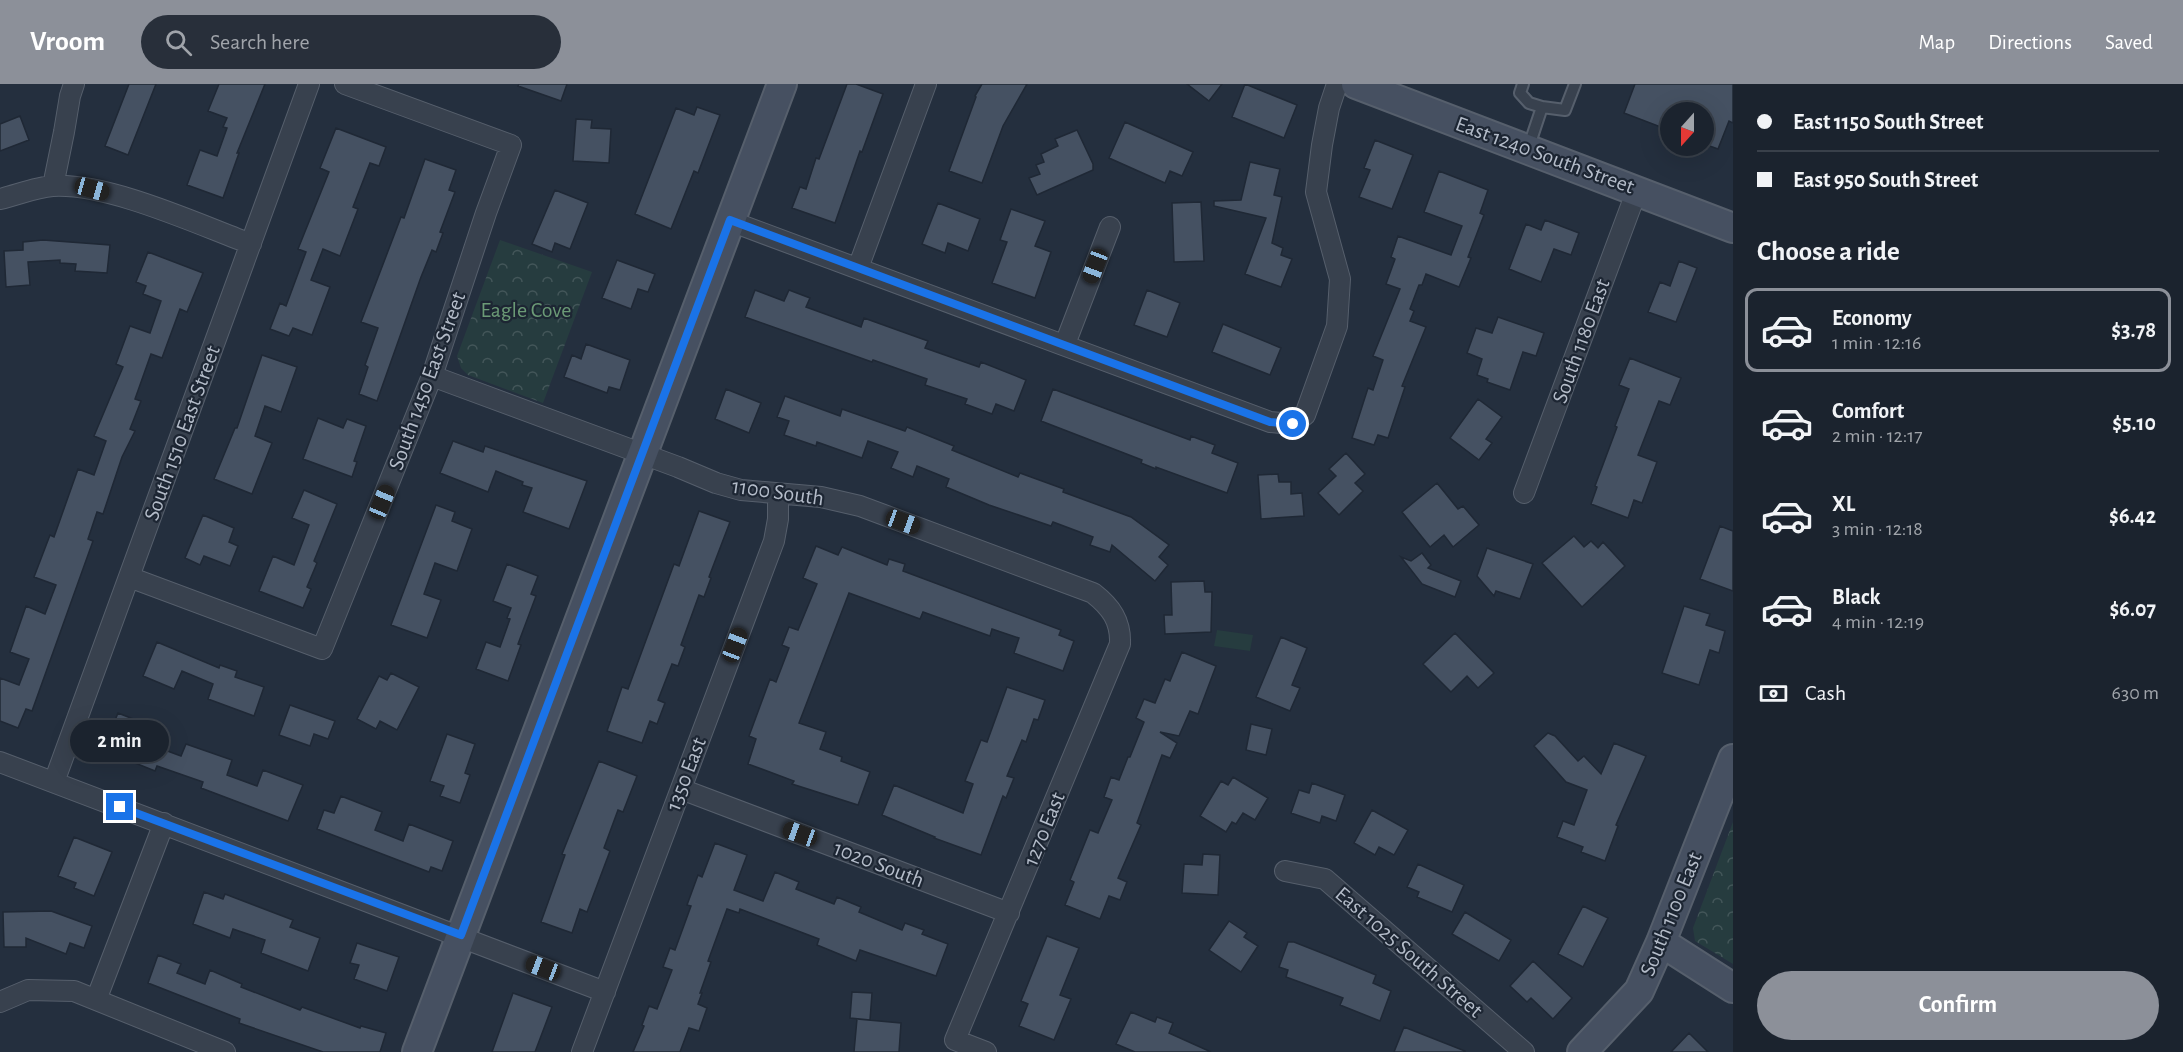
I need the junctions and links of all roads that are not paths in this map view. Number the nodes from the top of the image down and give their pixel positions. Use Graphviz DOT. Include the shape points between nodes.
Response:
graph roads {
  1 [pos="74,84"];
  2 [pos="309,84"];
  3 [pos="345,84"];
  4 [pos="782,84"];
  5 [pos="926,84"];
  6 [pos="1337,84"];
  7 [pos="1356,84"];
  8 [pos="1523,84"];
  9 [pos="1575,84"];
  10 [pos="1542,107"];
  11 [pos="1528,149"];
  12 [pos="53,186"];
  13 [pos="1637,190"];
  14 [pos="0,199"];
  15 [pos="730,220"];
  16 [pos="1110,227"];
  17 [pos="1733,228"];
  18 [pos="250,244"];
  19 [pos="858,268"];
  20 [pos="1065,344"];
  21 [pos="432,376"];
  22 [pos="642,454"];
  23 [pos="1524,493"];
  24 [pos="778,494"];
  25 [pos="129,577"];
  26 [pos="1116,617"];
  27 [pos="0,762"];
  28 [pos="1730,775"];
  29 [pos="54,782"];
  30 [pos="681,789"];
  31 [pos="164,824"];
  32 [pos="1285,871"];
  33 [pos="1009,913"];
  34 [pos="461,935"];
  35 [pos="1661,942"];
  36 [pos="1733,988"];
  37 [pos="605,992"];
  38 [pos="96,1000"];
  39 [pos="2,1001"];
  40 [pos="225,1052"];
  41 [pos="417,1052"];
  42 [pos="582,1052"];
  43 [pos="986,1052"];
  44 [pos="1524,1052"];
  45 [pos="1582,1052"];
  1 -- 12 [label="street"];
  2 -- 18 [label="street, South 1510 East Street"];
  3 -- 21 [label="street, South 1450 East Street" via="511,145"];
  4 -- 15 [label="street"];
  5 -- 19 [label="street"];
  6 -- 20 [label="street" via="1329,108 1316,192 1340,279 1336,326 1305,415 1293,424 1270,422"];
  7 -- 11 [label="street, East 1240 South Street"];
  8 -- 10 [label="lane" via="1520,93 1529,103"];
  9 -- 10 [label="lane" via="1565,110"];
  10 -- 11 [label="lane"];
  11 -- 13 [label="street, East 1240 South Street"];
  12 -- 14 [label="street"];
  12 -- 18 [label="street" via="92,189 147,205"];
  13 -- 17 [label="street, East 1240 South Street"];
  13 -- 23 [label="street, South 1180 East"];
  15 -- 19 [label="street"];
  15 -- 22 [label="street"];
  16 -- 20 [label="street"];
  18 -- 25 [label="street, South 1510 East Street"];
  19 -- 20 [label="street"];
  21 -- 22 [label="street, 1100 South"];
  21 -- 25 [label="street, South 1450 East Street" via="322,649"];
  22 -- 24 [label="street, 1100 South" via="716,483"];
  22 -- 34 [label="street"];
  24 -- 26 [label="street, 1100 South" via="821,497 860,506 1093,593 1106,602"];
  24 -- 30 [label="street, 1350 East" via="774,542"];
  25 -- 29 [label="street, South 1510 East Street"];
  26 -- 33 [label="street, 1270 East" via="1121,630 1120,644"];
  27 -- 29 [label="street"];
  28 -- 35 [label="street, South 1100 East"];
  29 -- 31 [label="street"];
  30 -- 33 [label="street, 1020 South"];
  30 -- 37 [label="street, 1350 East"];
  31 -- 34 [label="street"];
  31 -- 38 [label="street"];
  32 -- 44 [label="street, East 1025 South Street" via="1325,879"];
  33 -- 43 [label="street, 1270 East" via="956,1040"];
  34 -- 37 [label="street"];
  34 -- 41 [label="street"];
  35 -- 36 [label="street"];
  35 -- 45 [label="street, South 1100 East" via="1639,990"];
  37 -- 42 [label="street, 1350 East"];
  38 -- 39 [label="street" via="75,991 28,990"];
  38 -- 40 [label="street"];
}
